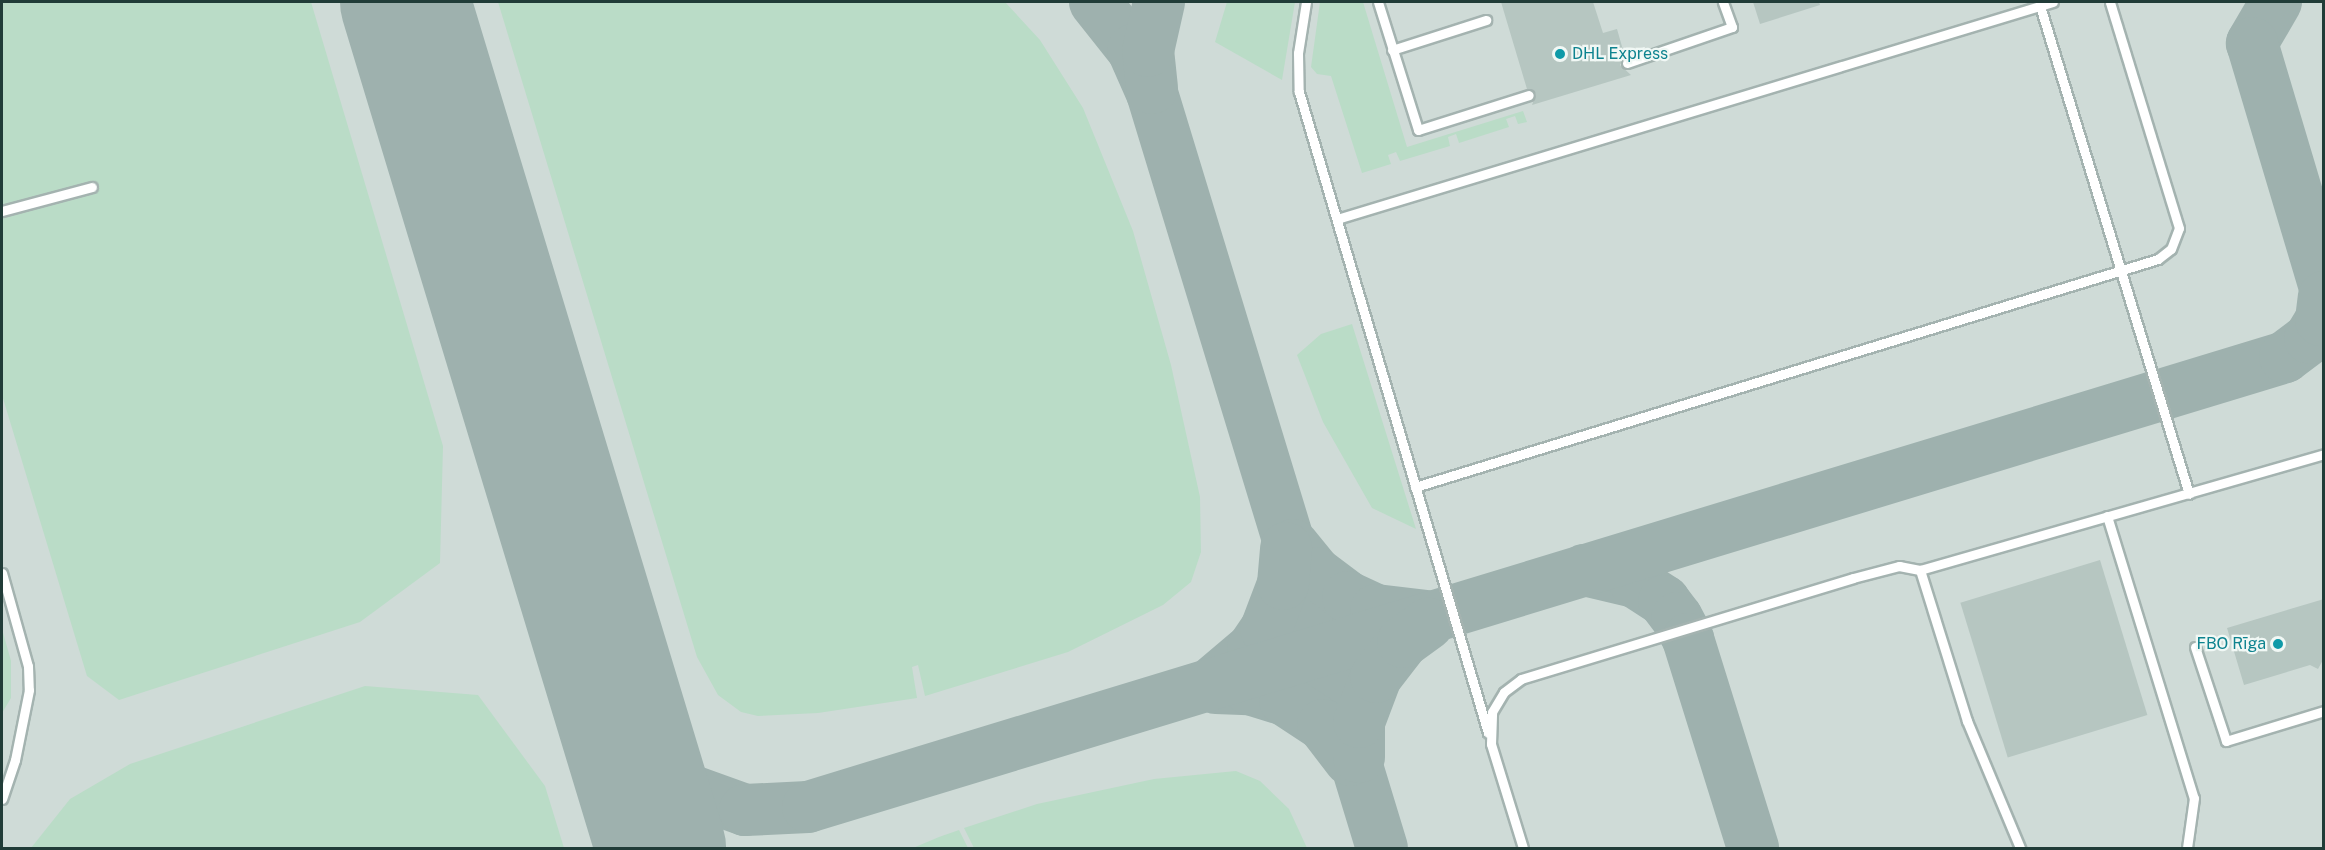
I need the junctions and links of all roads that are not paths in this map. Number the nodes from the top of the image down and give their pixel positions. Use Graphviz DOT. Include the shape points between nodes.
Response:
graph roads {
  1 [pos="1306,2"];
  2 [pos="1378,2"];
  3 [pos="1723,2"];
  4 [pos="2053,2"];
  5 [pos="2110,2"];
  6 [pos="2040,6"];
  7 [pos="1486,20"];
  8 [pos="1392,50"];
  9 [pos="1627,63"];
  10 [pos="1529,95"];
  11 [pos="92,187"];
  12 [pos="2,211"];
  13 [pos="1337,219"];
  14 [pos="2121,272"];
  15 [pos="2324,454"];
  16 [pos="1415,487"];
  17 [pos="2189,494"];
  18 [pos="2107,516"];
  19 [pos="1920,570"];
  20 [pos="2,573"];
  21 [pos="2195,647"];
  22 [pos="2324,711"];
  23 [pos="1491,744"];
  24 [pos="2,799"];
  25 [pos="1523,849"];
  26 [pos="2020,849"];
  27 [pos="2187,849"];
  1 -- 13 [label="lane" via="1298,53 1299,92"];
  2 -- 8 [label="lane"];
  3 -- 9 [label="lane" via="1732,27"];
  4 -- 6 [label="lane"];
  5 -- 14 [label="lane" via="2179,228 2171,249 2158,259"];
  6 -- 13 [label="lane"];
  6 -- 14 [label="lane"];
  7 -- 8 [label="lane"];
  8 -- 10 [label="lane" via="1418,130"];
  11 -- 12 [label="lane"];
  13 -- 16 [label="lane"];
  14 -- 16 [label="lane"];
  14 -- 17 [label="lane"];
  15 -- 17 [label="lane"];
  16 -- 23 [label="lane"];
  17 -- 18 [label="lane"];
  18 -- 19 [label="lane"];
  18 -- 27 [label="lane" via="2194,798"];
  19 -- 23 [label="lane" via="1899,566 1872,573 1521,679 1504,692 1492,712"];
  19 -- 26 [label="lane" via="1967,721"];
  20 -- 24 [label="lane" via="28,666 29,690 15,760"];
  21 -- 22 [label="lane" via="2226,741"];
  23 -- 25 [label="lane"];
}
